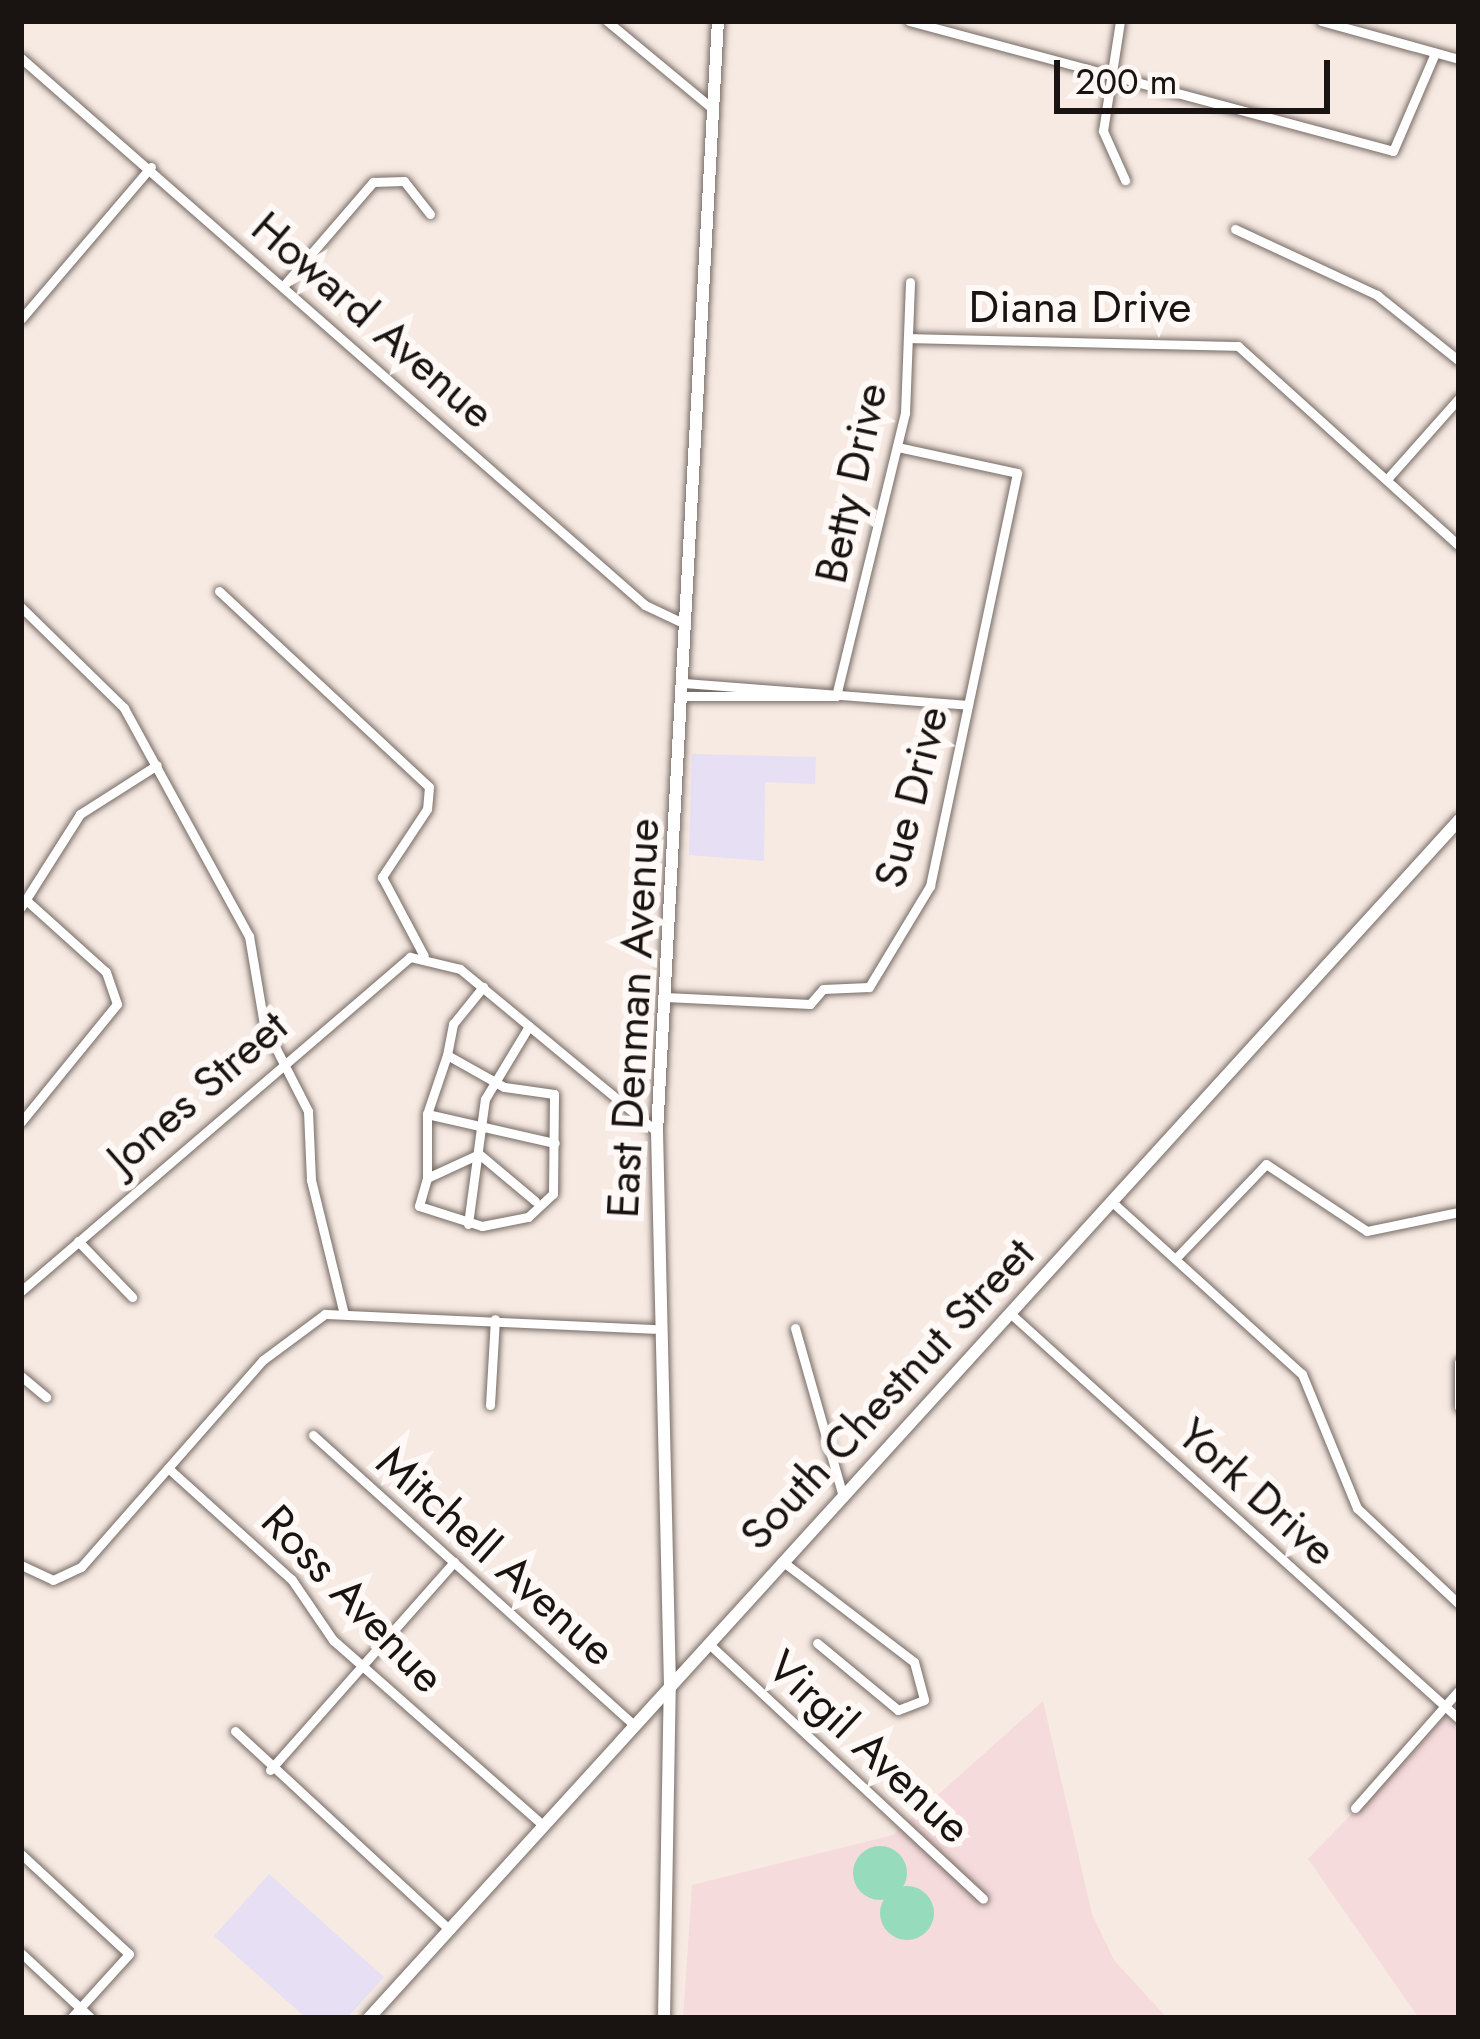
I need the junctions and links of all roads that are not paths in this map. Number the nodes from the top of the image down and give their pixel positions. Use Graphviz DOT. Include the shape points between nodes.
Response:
graph roads {
  1 [pos="607,21"];
  2 [pos="718,21"];
  3 [pos="909,21"];
  4 [pos="1120,21"];
  5 [pos="1321,21"];
  6 [pos="1436,52"];
  7 [pos="21,58"];
  8 [pos="1459,59"];
  9 [pos="1111,74"];
  10 [pos="712,109"];
  11 [pos="151,167"];
  12 [pos="1125,180"];
  13 [pos="430,214"];
  14 [pos="1234,229"];
  15 [pos="910,282"];
  16 [pos="285,284"];
  17 [pos="21,319"];
  18 [pos="910,338"];
  19 [pos="1459,361"];
  20 [pos="1459,398"];
  21 [pos="898,447"];
  22 [pos="1388,478"];
  23 [pos="1459,546"];
  24 [pos="219,592"];
  25 [pos="21,608"];
  26 [pos="686,624"];
  27 [pos="684,689"];
  28 [pos="836,696"];
  29 [pos="968,705"];
  30 [pos="157,765"];
  31 [pos="1459,820"];
  32 [pos="24,904"];
  33 [pos="424,956"];
  34 [pos="483,987"];
  35 [pos="665,997"];
  36 [pos="529,1026"];
  37 [pos="448,1055"];
  38 [pos="282,1060"];
  39 [pos="492,1081"];
  40 [pos="427,1114"];
  41 [pos="21,1122"];
  42 [pos="481,1123"];
  43 [pos="657,1132"];
  44 [pos="555,1143"];
  45 [pos="479,1154"];
  46 [pos="428,1178"];
  47 [pos="535,1201"];
  48 [pos="1111,1201"];
  49 [pos="1459,1212"];
  50 [pos="468,1224"];
  51 [pos="78,1241"];
  52 [pos="1176,1258"];
  53 [pos="21,1291"];
  54 [pos="132,1297"];
  55 [pos="343,1310"];
  56 [pos="1011,1314"];
  57 [pos="495,1319"];
  58 [pos="796,1328"];
  59 [pos="654,1329"];
  60 [pos="1459,1362"];
  61 [pos="21,1376"];
  62 [pos="46,1397"];
  63 [pos="490,1405"];
  64 [pos="1459,1407"];
  65 [pos="313,1435"];
  66 [pos="168,1468"];
  67 [pos="843,1497"];
  68 [pos="454,1562"];
  69 [pos="782,1562"];
  70 [pos="21,1565"];
  71 [pos="1459,1604"];
  72 [pos="817,1643"];
  73 [pos="709,1644"];
  74 [pos="364,1668"];
  75 [pos="670,1687"];
  76 [pos="1459,1690"];
  77 [pos="1445,1706"];
  78 [pos="1459,1719"];
  79 [pos="635,1726"];
  80 [pos="235,1731"];
  81 [pos="270,1770"];
  82 [pos="1355,1808"];
  83 [pos="544,1826"];
  84 [pos="21,1854"];
  85 [pos="983,1899"];
  86 [pos="451,1930"];
  87 [pos="21,1953"];
  88 [pos="80,2008"];
  89 [pos="71,2018"];
  90 [pos="91,2018"];
  91 [pos="369,2018"];
  92 [pos="664,2018"];
  1 -- 10 [label="street"];
  2 -- 10 [label="main road, East Denman Avenue"];
  3 -- 9 [label="street"];
  4 -- 9 [label="street"];
  5 -- 6 [label="street"];
  6 -- 8 [label="street"];
  6 -- 9 [label="street" via="1393,151"];
  7 -- 11 [label="street, Howard Avenue"];
  9 -- 12 [label="street" via="1103,131"];
  10 -- 26 [label="main road, East Denman Avenue"];
  11 -- 16 [label="street, Howard Avenue"];
  11 -- 17 [label="street"];
  13 -- 16 [label="street" via="404,181 373,182"];
  14 -- 19 [label="street" via="1377,296"];
  15 -- 18 [label="street, Betty Drive"];
  16 -- 26 [label="street, Howard Avenue" via="645,605"];
  18 -- 21 [label="street, Betty Drive"];
  18 -- 22 [label="street, Diana Drive" via="1226,341"];
  20 -- 22 [label="street"];
  21 -- 28 [label="street, Betty Drive"];
  21 -- 29 [label="street, Sue Drive" via="1016,473"];
  22 -- 23 [label="street, Diana Drive"];
  24 -- 33 [label="street" via="429,788 428,809 382,877"];
  25 -- 30 [label="street" via="104,683"];
  26 -- 27 [label="main road, East Denman Avenue"];
  27 -- 28 [label="street"];
  27 -- 35 [label="main road, East Denman Avenue"];
  28 -- 29 [label="street"];
  29 -- 35 [label="street, Sue Drive" via="938,867 878,980 823,989 810,1004"];
  30 -- 32 [label="street" via="80,814"];
  30 -- 38 [label="street" via="249,936 259,1006"];
  31 -- 48 [label="main road, South Chestnut Street"];
  32 -- 41 [label="street" via="117,992 106,1025"];
  33 -- 34 [label="street"];
  33 -- 38 [label="street, Jones Street" via="393,965"];
  34 -- 36 [label="street"];
  34 -- 37 [label="street" via="453,1024"];
  35 -- 43 [label="main road, East Denman Avenue"];
  36 -- 39 [label="street"];
  36 -- 43 [label="street"];
  37 -- 39 [label="street"];
  37 -- 40 [label="street"];
  38 -- 51 [label="street, Jones Street"];
  38 -- 55 [label="street" via="308,1111 311,1180"];
  39 -- 42 [label="street"];
  39 -- 44 [label="street" via="550,1090"];
  40 -- 42 [label="street"];
  40 -- 46 [label="street"];
  42 -- 44 [label="street" via="512,1140"];
  42 -- 45 [label="street"];
  43 -- 59 [label="main road, East Denman Avenue"];
  44 -- 47 [label="street" via="555,1190"];
  45 -- 46 [label="street"];
  45 -- 47 [label="street"];
  45 -- 50 [label="street"];
  46 -- 50 [label="street" via="419,1206"];
  47 -- 50 [label="street" via="523,1220"];
  48 -- 52 [label="street"];
  48 -- 56 [label="main road, South Chestnut Street"];
  49 -- 52 [label="street" via="1367,1231 1266,1164"];
  51 -- 53 [label="street, Jones Street"];
  51 -- 54 [label="street"];
  52 -- 71 [label="street" via="1302,1373 1358,1508"];
  55 -- 57 [label="street"];
  55 -- 66 [label="street" via="281,1341"];
  56 -- 67 [label="main road, South Chestnut Street"];
  56 -- 77 [label="street, York Drive"];
  57 -- 59 [label="street"];
  57 -- 63 [label="street"];
  58 -- 67 [label="street"];
  59 -- 75 [label="main road, East Denman Avenue"];
  60 -- 64 [label="street"];
  61 -- 62 [label="street"];
  65 -- 68 [label="street, Mitchell Avenue"];
  66 -- 70 [label="street" via="81,1567 53,1580"];
  66 -- 74 [label="street, Ross Avenue" via="292,1580"];
  67 -- 69 [label="main road, South Chestnut Street"];
  68 -- 74 [label="street"];
  68 -- 79 [label="street, Mitchell Avenue"];
  69 -- 72 [label="street" via="914,1662 924,1700 898,1710"];
  69 -- 73 [label="main road, South Chestnut Street"];
  73 -- 75 [label="main road, South Chestnut Street"];
  73 -- 85 [label="street, Virgil Avenue"];
  74 -- 81 [label="street"];
  74 -- 83 [label="street, Ross Avenue"];
  75 -- 79 [label="main road, South Chestnut Street"];
  75 -- 92 [label="main road, East Denman Avenue"];
  76 -- 77 [label="street"];
  77 -- 78 [label="street, York Drive"];
  77 -- 82 [label="street"];
  79 -- 83 [label="main road, South Chestnut Street"];
  80 -- 81 [label="street"];
  81 -- 86 [label="street"];
  83 -- 86 [label="main road, South Chestnut Street"];
  84 -- 88 [label="street" via="129,1954"];
  86 -- 91 [label="main road, South Chestnut Street"];
  87 -- 88 [label="street"];
  88 -- 89 [label="street"];
  88 -- 90 [label="street"];
}
